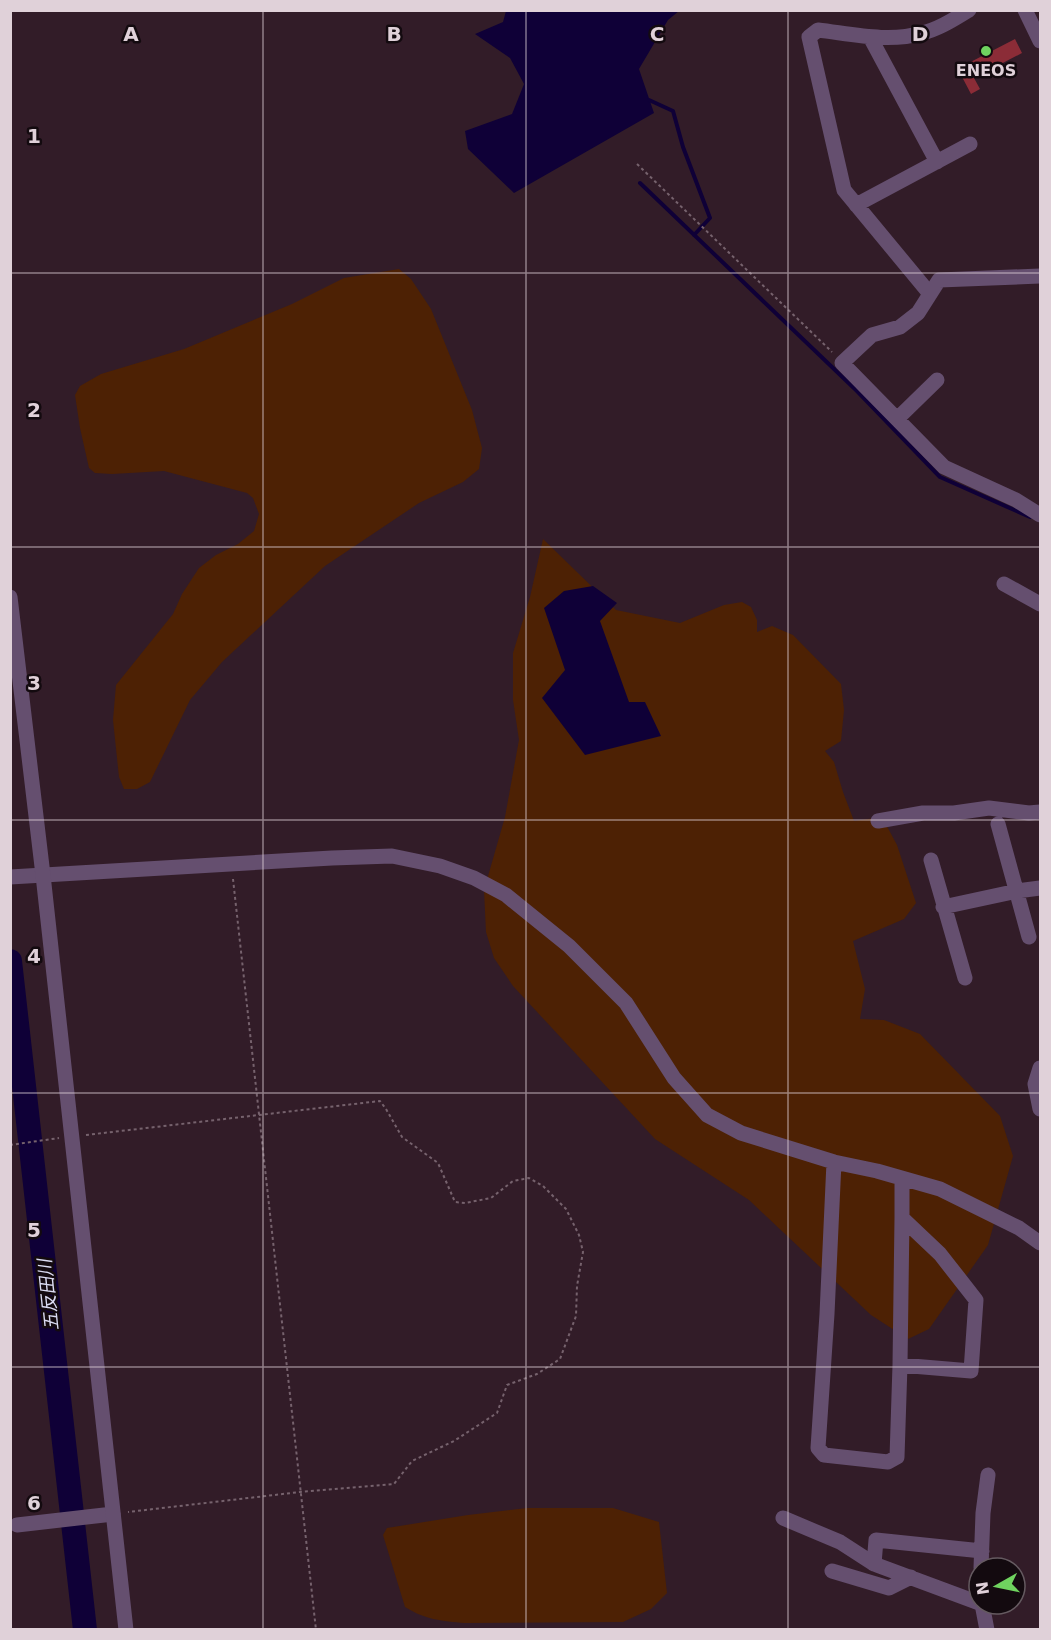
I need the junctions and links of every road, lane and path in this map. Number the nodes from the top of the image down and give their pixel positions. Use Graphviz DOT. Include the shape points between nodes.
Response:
graph roads {
  1 [pos="969,10"];
  2 [pos="1025,10"];
  3 [pos="870,37"];
  4 [pos="1041,41"];
  5 [pos="970,144"];
  6 [pos="937,162"];
  7 [pos="637,164"];
  8 [pos="856,205"];
  9 [pos="1041,276"];
  10 [pos="930,294"];
  11 [pos="842,363"];
  12 [pos="937,380"];
  13 [pos="897,418"];
  14 [pos="1041,515"];
  15 [pos="1004,584"];
  16 [pos="10,597"];
  17 [pos="1041,604"];
  18 [pos="12,625"];
  19 [pos="1041,812"];
  20 [pos="878,821"];
  21 [pos="998,825"];
  22 [pos="931,860"];
  23 [pos="232,864"];
  24 [pos="43,875"];
  25 [pos="10,878"];
  26 [pos="1041,888"];
  27 [pos="1017,891"];
  28 [pos="943,906"];
  29 [pos="1029,936"];
  30 [pos="964,978"];
  31 [pos="1041,1068"];
  32 [pos="1041,1109"];
  33 [pos="258,1115"];
  34 [pos="72,1136"];
  35 [pos="10,1145"];
  36 [pos="834,1162"];
  37 [pos="902,1179"];
  38 [pos="902,1218"];
  39 [pos="1041,1243"];
  40 [pos="900,1365"];
  41 [pos="988,1475"];
  42 [pos="300,1492"];
  43 [pos="114,1514"];
  44 [pos="783,1518"];
  45 [pos="16,1525"];
  46 [pos="982,1551"];
  47 [pos="982,1556"];
  48 [pos="874,1564"];
  49 [pos="832,1571"];
  50 [pos="911,1577"];
  51 [pos="967,1599"];
  52 [pos="126,1629"];
  53 [pos="316,1629"];
  1 -- 3 [label="street" via="922,33"];
  2 -- 4 [label="street"];
  3 -- 6 [label="street"];
  3 -- 8 [label="street" via="818,30 809,37 844,190"];
  5 -- 6 [label="street"];
  6 -- 8 [label="street"];
  7 -- 11 [label="path"];
  8 -- 10 [label="street"];
  9 -- 10 [label="street" via="939,280"];
  10 -- 11 [label="street" via="918,313 900,327 872,335"];
  11 -- 13 [label="street"];
  12 -- 13 [label="street"];
  13 -- 14 [label="street" via="944,467"];
  15 -- 17 [label="street"];
  16 -- 18 [label="street"];
  18 -- 24 [label="street"];
  19 -- 20 [label="street" via="989,808"];
  21 -- 27 [label="street"];
  22 -- 28 [label="street"];
  23 -- 24 [label="street"];
  23 -- 33 [label="path"];
  23 -- 36 [label="street" via="392,856 474,878 506,895 569,946 626,1003 674,1078 707,1114 741,1133"];
  24 -- 25 [label="street"];
  24 -- 34 [label="street"];
  26 -- 27 [label="street"];
  27 -- 28 [label="street"];
  27 -- 29 [label="street"];
  28 -- 30 [label="street"];
  31 -- 32 [label="street" via="1035,1084"];
  33 -- 34 [label="path"];
  33 -- 42 [label="path"];
  33 -- 42 [label="path" via="380,1101 402,1137 438,1163 455,1202 491,1198 513,1181 529,1178 566,1209 583,1252 576,1316 560,1359 537,1374 507,1385 497,1413 454,1441 412,1461 394,1484"];
  34 -- 35 [label="path"];
  34 -- 43 [label="street"];
  36 -- 37 [label="street"];
  36 -- 40 [label="street" via="818,1448 824,1455 888,1462 897,1457"];
  37 -- 38 [label="street"];
  37 -- 39 [label="street" via="940,1190 1019,1228"];
  38 -- 40 [label="street"];
  38 -- 40 [label="street" via="940,1254 976,1300 970,1371"];
  41 -- 46 [label="street"];
  42 -- 43 [label="path"];
  42 -- 53 [label="path"];
  43 -- 45 [label="street"];
  43 -- 52 [label="street"];
  44 -- 48 [label="street" via="840,1542"];
  46 -- 47 [label="street"];
  46 -- 48 [label="street" via="876,1540"];
  48 -- 50 [label="street"];
  49 -- 50 [label="street" via="889,1588"];
  50 -- 51 [label="street"];
}
